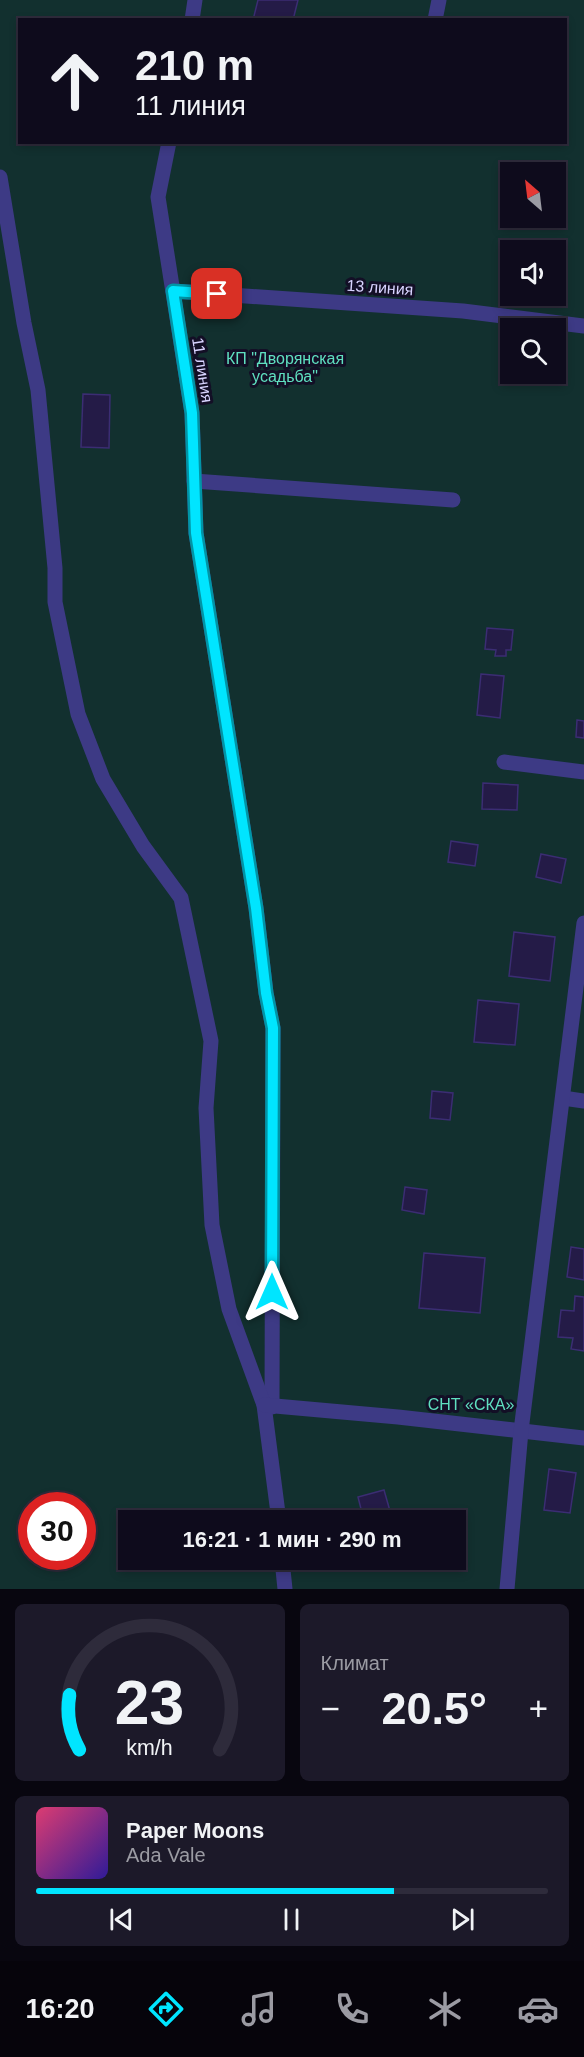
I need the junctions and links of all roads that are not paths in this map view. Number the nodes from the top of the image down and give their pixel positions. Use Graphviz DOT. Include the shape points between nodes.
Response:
graph roads {
  1 [pos="195,0"];
  2 [pos="439,0"];
  3 [pos="192,18"];
  4 [pos="435,18"];
  5 [pos="169,144"];
  6 [pos="0,177"];
  7 [pos="173,291"];
  8 [pos="584,326"];
  9 [pos="194,481"];
  10 [pos="453,500"];
  11 [pos="504,762"];
  12 [pos="584,772"];
  13 [pos="584,923"];
  14 [pos="563,1098"];
  15 [pos="584,1101"];
  16 [pos="268,1406"];
  17 [pos="521,1431"];
  18 [pos="584,1438"];
  19 [pos="278,1510"];
  20 [pos="283,1570"];
  21 [pos="285,1589"];
  22 [pos="507,1589"];
  1 -- 3 [label="street"];
  2 -- 4 [label="street"];
  5 -- 7 [label="street, 11 линия" via="158,197"];
  6 -- 16 [label="street" via="38,390 55,568 54,602 78,714 103,779 143,846 181,898 211,1041 206,1108 212,1226 229,1309"];
  7 -- 8 [label="street, 13 линия" via="463,310"];
  7 -- 9 [label="street, 11 линия" via="192,413"];
  9 -- 10 [label="street"];
  9 -- 16 [label="street, 11 линия" via="196,533 273,1028"];
  11 -- 12 [label="street"];
  13 -- 14 [label="street"];
  14 -- 15 [label="street"];
  14 -- 17 [label="street"];
  16 -- 17 [label="street"];
  16 -- 19 [label="street"];
  17 -- 18 [label="street"];
  17 -- 22 [label="street"];
  20 -- 21 [label="street"];
}
